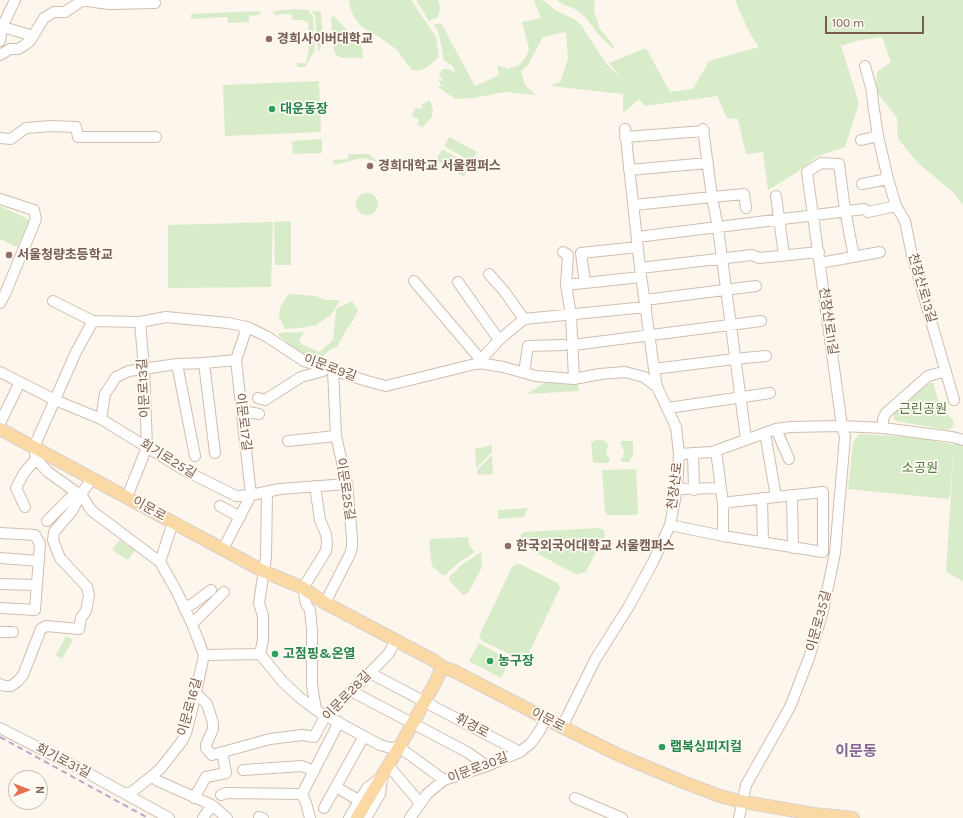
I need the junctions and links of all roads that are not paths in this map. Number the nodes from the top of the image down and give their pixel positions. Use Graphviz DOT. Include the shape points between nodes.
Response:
graph roads {
  1 [pos="15,0"];
  2 [pos="80,0"];
  3 [pos="83,0"];
  4 [pos="155,3"];
  5 [pos="1,27"];
  6 [pos="33,36"];
  7 [pos="0,41"];
  8 [pos="0,56"];
  9 [pos="865,66"];
  10 [pos="878,136"];
  11 [pos="156,137"];
  12 [pos="0,138"];
  13 [pos="861,140"];
  14 [pos="708,163"];
  15 [pos="629,170"];
  16 [pos="888,179"];
  17 [pos="862,184"];
  18 [pos="712,196"];
  19 [pos="776,196"];
  20 [pos="0,199"];
  21 [pos="634,205"];
  22 [pos="896,206"];
  23 [pos="746,208"];
  24 [pos="845,210"];
  25 [pos="812,215"];
  26 [pos="779,220"];
  27 [pos="718,228"];
  28 [pos="637,242"];
  29 [pos="819,252"];
  30 [pos="880,252"];
  31 [pos="581,253"];
  32 [pos="784,255"];
  33 [pos="854,257"];
  34 [pos="721,259"];
  35 [pos="820,263"];
  36 [pos="641,273"];
  37 [pos="489,274"];
  38 [pos="414,281"];
  39 [pos="458,282"];
  40 [pos="585,283"];
  41 [pos="566,286"];
  42 [pos="756,286"];
  43 [pos="726,290"];
  44 [pos="53,301"];
  45 [pos="0,303"];
  46 [pos="645,304"];
  47 [pos="571,315"];
  48 [pos="524,319"];
  49 [pos="761,320"];
  50 [pos="93,321"];
  51 [pos="140,322"];
  52 [pos="731,325"];
  53 [pos="247,327"];
  54 [pos="649,336"];
  55 [pos="499,340"];
  56 [pos="568,345"];
  57 [pos="766,356"];
  58 [pos="734,359"];
  59 [pos="236,360"];
  60 [pos="479,362"];
  61 [pos="204,363"];
  62 [pos="177,364"];
  63 [pos="144,368"];
  64 [pos="330,369"];
  65 [pos="654,369"];
  66 [pos="946,371"];
  67 [pos="0,372"];
  68 [pos="524,372"];
  69 [pos="574,379"];
  70 [pos="20,382"];
  71 [pos="657,387"];
  72 [pos="770,393"];
  73 [pos="740,397"];
  74 [pos="258,398"];
  75 [pos="55,400"];
  76 [pos="954,400"];
  77 [pos="668,408"];
  78 [pos="242,411"];
  79 [pos="259,414"];
  80 [pos="101,419"];
  81 [pos="0,423"];
  82 [pos="842,426"];
  83 [pos="883,428"];
  84 [pos="0,429"];
  85 [pos="776,429"];
  86 [pos="765,433"];
  87 [pos="336,436"];
  88 [pos="746,439"];
  89 [pos="960,439"];
  90 [pos="288,441"];
  91 [pos="34,447"];
  92 [pos="147,447"];
  93 [pos="716,451"];
  94 [pos="215,453"];
  95 [pos="693,453"];
  96 [pos="679,454"];
  97 [pos="195,456"];
  98 [pos="36,459"];
  99 [pos="789,459"];
  100 [pos="92,479"];
  101 [pos="347,484"];
  102 [pos="315,486"];
  103 [pos="721,488"];
  104 [pos="676,489"];
  105 [pos="694,490"];
  106 [pos="267,492"];
  107 [pos="78,493"];
  108 [pos="251,495"];
  109 [pos="792,495"];
  110 [pos="776,496"];
  111 [pos="127,497"];
  112 [pos="762,498"];
  113 [pos="723,504"];
  114 [pos="220,506"];
  115 [pos="25,508"];
  116 [pos="240,517"];
  117 [pos="47,521"];
  118 [pos="174,522"];
  119 [pos="670,525"];
  120 [pos="0,533"];
  121 [pos="723,536"];
  122 [pos="763,543"];
  123 [pos="793,548"];
  124 [pos="223,549"];
  125 [pos="0,558"];
  126 [pos="39,561"];
  127 [pos="160,562"];
  128 [pos="263,571"];
  129 [pos="0,584"];
  130 [pos="37,585"];
  131 [pos="302,588"];
  132 [pos="211,590"];
  133 [pos="224,592"];
  134 [pos="325,603"];
  135 [pos="0,608"];
  136 [pos="184,608"];
  137 [pos="192,624"];
  138 [pos="0,632"];
  139 [pos="13,632"];
  140 [pos="396,640"];
  141 [pos="260,654"];
  142 [pos="204,655"];
  143 [pos="442,667"];
  144 [pos="370,673"];
  145 [pos="0,684"];
  146 [pos="351,691"];
  147 [pos="195,695"];
  148 [pos="425,702"];
  149 [pos="321,713"];
  150 [pos="546,719"];
  151 [pos="339,722"];
  152 [pos="412,724"];
  153 [pos="562,727"];
  154 [pos="0,728"];
  155 [pos="364,736"];
  156 [pos="399,747"];
  157 [pos="222,752"];
  158 [pos="520,752"];
  159 [pos="388,765"];
  160 [pos="487,766"];
  161 [pos="243,770"];
  162 [pos="314,771"];
  163 [pos="152,776"];
  164 [pos="382,776"];
  165 [pos="444,780"];
  166 [pos="336,787"];
  167 [pos="127,794"];
  168 [pos="302,794"];
  169 [pos="221,795"];
  170 [pos="194,798"];
  171 [pos="575,798"];
  172 [pos="360,801"];
  173 [pos="743,802"];
  174 [pos="420,803"];
  175 [pos="212,805"];
  176 [pos="324,808"];
  177 [pos="169,818"];
  178 [pos="203,818"];
  179 [pos="227,818"];
  180 [pos="310,818"];
  181 [pos="349,818"];
  182 [pos="357,818"];
  183 [pos="366,818"];
  184 [pos="410,818"];
  185 [pos="622,818"];
  186 [pos="739,818"];
  187 [pos="852,818"];
  1 -- 5 [label="street"];
  2 -- 3 [label="street"];
  3 -- 4 [label="street" via="109,4"];
  3 -- 6 [label="street" via="65,12 54,12 44,18"];
  5 -- 6 [label="street"];
  5 -- 7 [label="street"];
  6 -- 8 [label="street" via="26,45"];
  9 -- 10 [label="street, 천장산로13길" via="872,91"];
  10 -- 13 [label="street"];
  10 -- 16 [label="street, 천장산로13길"];
  11 -- 12 [label="street" via="78,137 76,127 52,126 26,128 11,139"];
  14 -- 15 [label="street"];
  14 -- 15 [label="street" via="703,130 625,133"];
  14 -- 18 [label="street"];
  15 -- 21 [label="street"];
  16 -- 17 [label="street"];
  16 -- 22 [label="street, 천장산로13길"];
  18 -- 21 [label="street"];
  18 -- 23 [label="street" via="744,194"];
  18 -- 27 [label="street"];
  19 -- 26 [label="street"];
  20 -- 45 [label="street" via="34,210 36,219"];
  21 -- 28 [label="street"];
  22 -- 24 [label="street"];
  22 -- 66 [label="street, 천장산로13길" via="905,221 912,255"];
  24 -- 25 [label="street"];
  24 -- 25 [label="street, 천장산로11길" via="839,164 821,163 807,172"];
  24 -- 33 [label="street"];
  25 -- 26 [label="street"];
  25 -- 29 [label="street, 천장산로11길"];
  26 -- 27 [label="street"];
  26 -- 32 [label="street"];
  27 -- 28 [label="street"];
  27 -- 34 [label="street"];
  28 -- 31 [label="street"];
  28 -- 36 [label="street"];
  29 -- 32 [label="street"];
  29 -- 35 [label="street, 천장산로11길"];
  30 -- 33 [label="street"];
  31 -- 40 [label="street"];
  31 -- 41 [label="street" via="565,253"];
  32 -- 34 [label="street" via="759,258 752,255"];
  33 -- 35 [label="street"];
  34 -- 36 [label="street"];
  34 -- 43 [label="street"];
  35 -- 82 [label="street, 천장산로11길"];
  36 -- 40 [label="street"];
  36 -- 46 [label="street"];
  37 -- 48 [label="street" via="504,290"];
  38 -- 60 [label="street"];
  39 -- 55 [label="street"];
  40 -- 41 [label="street"];
  41 -- 47 [label="street"];
  42 -- 43 [label="street"];
  43 -- 46 [label="street"];
  43 -- 52 [label="street"];
  44 -- 50 [label="street, 이문로9길"];
  46 -- 47 [label="street"];
  46 -- 54 [label="street"];
  47 -- 48 [label="street"];
  47 -- 56 [label="street"];
  48 -- 55 [label="street"];
  49 -- 52 [label="street"];
  50 -- 51 [label="street, 이문로9길"];
  50 -- 75 [label="street"];
  51 -- 53 [label="street, 이문로9길" via="166,317"];
  51 -- 63 [label="street, 이문로13길"];
  52 -- 54 [label="street"];
  52 -- 58 [label="street"];
  53 -- 59 [label="street, 이문로17길"];
  53 -- 64 [label="street, 이문로9길" via="266,336 304,361"];
  54 -- 56 [label="street"];
  54 -- 65 [label="street"];
  55 -- 60 [label="street"];
  56 -- 68 [label="street" via="528,346"];
  56 -- 69 [label="street"];
  57 -- 58 [label="street"];
  58 -- 65 [label="street"];
  58 -- 73 [label="street"];
  59 -- 61 [label="street"];
  59 -- 78 [label="street, 이문로17길"];
  60 -- 64 [label="street, 이문로9길" via="386,386"];
  60 -- 68 [label="street, 이문로9길"];
  61 -- 62 [label="street"];
  61 -- 94 [label="street"];
  62 -- 63 [label="street"];
  62 -- 97 [label="street"];
  63 -- 80 [label="street" via="116,377 105,394"];
  63 -- 92 [label="street, 이문로13길"];
  64 -- 74 [label="street" via="301,377 265,400"];
  64 -- 87 [label="street, 이문로25길"];
  65 -- 71 [label="street"];
  66 -- 76 [label="street, 천장산로13길"];
  66 -- 83 [label="street" via="928,376 886,413"];
  67 -- 70 [label="street, 회기로25길"];
  68 -- 69 [label="street, 이문로9길" via="536,376"];
  69 -- 71 [label="street, 이문로9길" via="625,372 644,377"];
  70 -- 75 [label="street, 회기로25길"];
  70 -- 81 [label="street"];
  71 -- 77 [label="street"];
  72 -- 73 [label="street"];
  73 -- 77 [label="street"];
  73 -- 88 [label="street"];
  75 -- 80 [label="street, 회기로25길"];
  75 -- 91 [label="street"];
  77 -- 96 [label="street" via="676,427"];
  78 -- 79 [label="street"];
  78 -- 108 [label="street, 이문로17길"];
  80 -- 92 [label="street, 회기로25길"];
  82 -- 83 [label="street, 천장산로"];
  82 -- 85 [label="street, 천장산로"];
  82 -- 173 [label="street, 이문로35길" via="845,443 835,553 823,611 796,692 746,784"];
  83 -- 89 [label="street, 천장산로"];
  84 -- 91 [label="main road, 이문로"];
  85 -- 86 [label="street, 천장산로"];
  85 -- 99 [label="street"];
  86 -- 88 [label="street, 천장산로"];
  86 -- 110 [label="street"];
  87 -- 90 [label="street"];
  87 -- 101 [label="street, 이문로25길"];
  88 -- 93 [label="street, 천장산로"];
  91 -- 98 [label="street"];
  91 -- 100 [label="main road, 이문로"];
  92 -- 108 [label="street, 회기로25길" via="184,470 228,492 238,496"];
  92 -- 111 [label="street, 이문로13길"];
  93 -- 95 [label="street, 천장산로"];
  93 -- 103 [label="street"];
  95 -- 96 [label="street, 천장산로"];
  95 -- 105 [label="street"];
  96 -- 104 [label="street, 천장산로"];
  98 -- 107 [label="street" via="48,472"];
  98 -- 115 [label="street" via="16,488"];
  100 -- 107 [label="street"];
  100 -- 111 [label="main road, 이문로"];
  101 -- 102 [label="street, 회기로25길"];
  101 -- 134 [label="street, 이문로25길" via="352,548"];
  102 -- 106 [label="street, 회기로25길"];
  102 -- 131 [label="street" via="320,520 326,534 326,551"];
  103 -- 105 [label="street"];
  103 -- 113 [label="street"];
  104 -- 105 [label="street"];
  104 -- 119 [label="street, 천장산로"];
  106 -- 108 [label="street, 회기로25길"];
  106 -- 128 [label="street" via="266,557"];
  107 -- 117 [label="street"];
  107 -- 127 [label="street" via="92,510"];
  107 -- 145 [label="street" via="72,510 53,536 60,558 88,589 86,611 81,618 80,628 77,630 46,626 41,629 23,675 11,686"];
  108 -- 116 [label="street"];
  109 -- 110 [label="street"];
  109 -- 123 [label="street"];
  109 -- 123 [label="street" via="823,492 823,552"];
  110 -- 112 [label="street"];
  111 -- 118 [label="main road, 이문로"];
  112 -- 113 [label="street"];
  112 -- 122 [label="street"];
  113 -- 121 [label="street"];
  114 -- 116 [label="street"];
  116 -- 124 [label="street"];
  118 -- 124 [label="main road, 이문로"];
  118 -- 127 [label="street"];
  119 -- 121 [label="street"];
  119 -- 153 [label="street, 천장산로" via="629,606 595,660"];
  120 -- 126 [label="street" via="36,535 40,544"];
  121 -- 122 [label="street"];
  122 -- 123 [label="street"];
  124 -- 128 [label="main road, 이문로"];
  125 -- 126 [label="street"];
  126 -- 130 [label="street"];
  127 -- 136 [label="street"];
  128 -- 131 [label="main road, 이문로"];
  128 -- 141 [label="street" via="259,603 263,640"];
  129 -- 130 [label="street"];
  130 -- 135 [label="street" via="35,610"];
  131 -- 134 [label="main road, 이문로"];
  131 -- 149 [label="street" via="310,610 312,685"];
  132 -- 136 [label="street"];
  133 -- 137 [label="street"];
  134 -- 140 [label="main road, 이문로"];
  136 -- 137 [label="street"];
  137 -- 142 [label="street"];
  138 -- 139 [label="street"];
  140 -- 143 [label="main road, 이문로"];
  140 -- 144 [label="street, 이문로28길" via="390,652"];
  141 -- 142 [label="street"];
  141 -- 149 [label="street" via="299,698"];
  142 -- 147 [label="street, 이문로16길"];
  143 -- 148 [label="main road"];
  143 -- 150 [label="main road, 이문로" via="454,670"];
  144 -- 146 [label="street, 이문로28길"];
  144 -- 148 [label="street, 휘경로"];
  146 -- 149 [label="street, 이문로28길"];
  146 -- 152 [label="street, 휘경로"];
  147 -- 157 [label="street" via="207,704 213,723 206,748 212,754"];
  147 -- 163 [label="street, 이문로16길" via="182,741"];
  148 -- 152 [label="main road"];
  148 -- 158 [label="street, 휘경로"];
  149 -- 151 [label="street"];
  149 -- 157 [label="street, 이문로28길" via="314,737 302,735 273,739"];
  150 -- 153 [label="main road, 이문로"];
  150 -- 158 [label="street, 이문로30길" via="535,738"];
  151 -- 155 [label="street"];
  151 -- 162 [label="street"];
  152 -- 156 [label="main road"];
  152 -- 160 [label="street, 휘경로" via="467,752"];
  153 -- 173 [label="main road, 이문로" via="643,766 720,796"];
  154 -- 167 [label="street, 회기로31길"];
  155 -- 156 [label="street" via="382,746"];
  155 -- 166 [label="street"];
  156 -- 159 [label="main road"];
  156 -- 165 [label="street"];
  157 -- 170 [label="street" via="226,773 206,777"];
  158 -- 160 [label="street, 이문로30길"];
  159 -- 164 [label="main road"];
  159 -- 174 [label="street"];
  160 -- 165 [label="street, 이문로30길"];
  161 -- 162 [label="street" via="302,766"];
  162 -- 168 [label="street"];
  163 -- 167 [label="street, 이문로16길"];
  163 -- 170 [label="street"];
  164 -- 172 [label="street" via="367,788"];
  164 -- 182 [label="main road"];
  164 -- 183 [label="street" via="380,794"];
  165 -- 174 [label="street, 이문로30길"];
  166 -- 172 [label="street"];
  166 -- 176 [label="street"];
  167 -- 177 [label="street, 회기로31길"];
  168 -- 169 [label="street"];
  168 -- 180 [label="street"];
  170 -- 175 [label="street"];
  171 -- 185 [label="street"];
  172 -- 181 [label="street"];
  173 -- 186 [label="street, 이문로35길"];
  173 -- 187 [label="main road, 이문로"];
  174 -- 184 [label="street, 이문로30길"];
  175 -- 178 [label="street"];
  175 -- 179 [label="street"];
}
